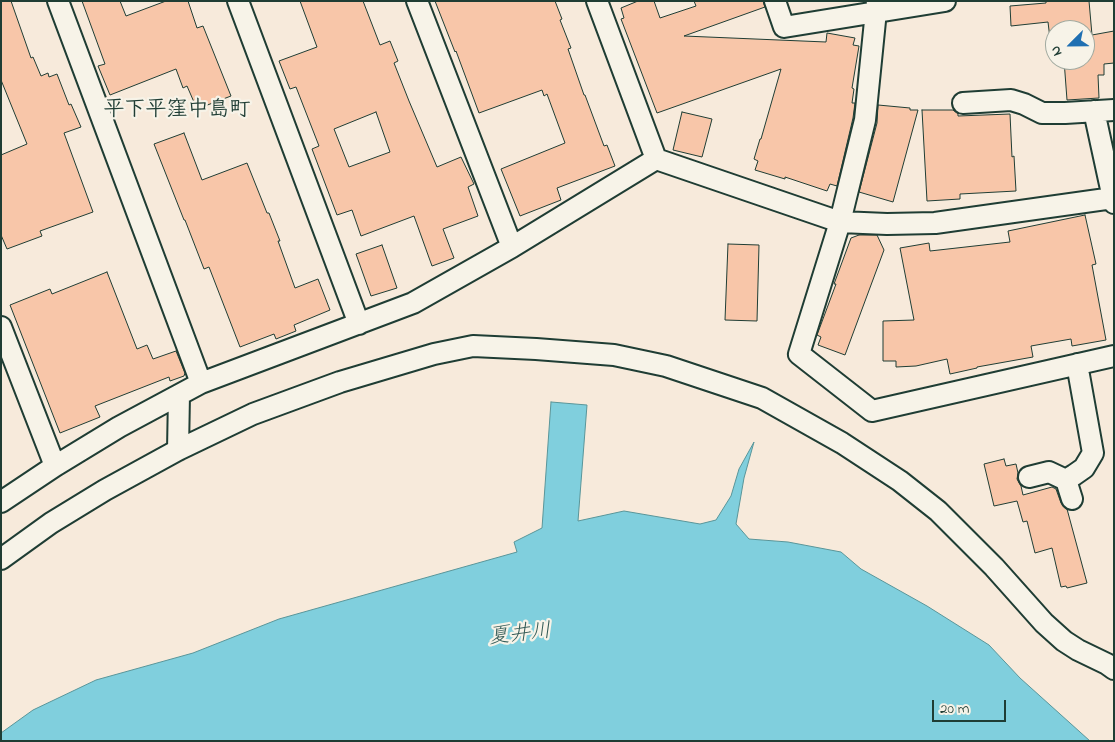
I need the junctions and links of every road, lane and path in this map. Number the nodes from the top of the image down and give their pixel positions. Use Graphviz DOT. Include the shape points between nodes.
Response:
graph roads {
  1 [pos="58,1"];
  2 [pos="238,1"];
  3 [pos="417,1"];
  4 [pos="597,1"];
  5 [pos="775,1"];
  6 [pos="945,1"];
  7 [pos="877,7"];
  8 [pos="962,103"];
  9 [pos="1114,110"];
  10 [pos="1094,111"];
  11 [pos="656,159"];
  12 [pos="1113,201"];
  13 [pos="840,222"];
  14 [pos="512,248"];
  15 [pos="359,324"];
  16 [pos="1,327"];
  17 [pos="1114,356"];
  18 [pos="1077,364"];
  19 [pos="201,383"];
  20 [pos="179,395"];
  21 [pos="178,450"];
  22 [pos="55,466"];
  23 [pos="1028,476"];
  24 [pos="1066,480"];
  25 [pos="1072,499"];
  26 [pos="1,502"];
  27 [pos="1,559"];
  28 [pos="1114,669"];
  1 -- 19 [label="street"];
  2 -- 15 [label="street"];
  3 -- 14 [label="street"];
  4 -- 11 [label="street"];
  5 -- 7 [label="street" via="784,27"];
  6 -- 7 [label="street"];
  7 -- 13 [label="street" via="865,120"];
  8 -- 10 [label="street" via="1011,100 1042,112"];
  9 -- 10 [label="street"];
  10 -- 12 [label="street"];
  11 -- 13 [label="street"];
  11 -- 14 [label="street"];
  12 -- 13 [label="street" via="935,223"];
  13 -- 18 [label="street" via="798,354 872,411"];
  14 -- 15 [label="street" via="413,303"];
  15 -- 19 [label="street"];
  16 -- 22 [label="street"];
  17 -- 18 [label="street"];
  18 -- 24 [label="street" via="1094,453 1084,468"];
  19 -- 20 [label="street"];
  20 -- 21 [label="street"];
  20 -- 22 [label="street"];
  21 -- 27 [label="street" via="67,513"];
  21 -- 28 [label="street" via="253,414 331,385 454,349 473,346 614,355 666,366 762,398 842,443 900,481 938,511 1064,641"];
  22 -- 26 [label="street"];
  23 -- 24 [label="street" via="1049,472"];
  24 -- 25 [label="street"];
}
